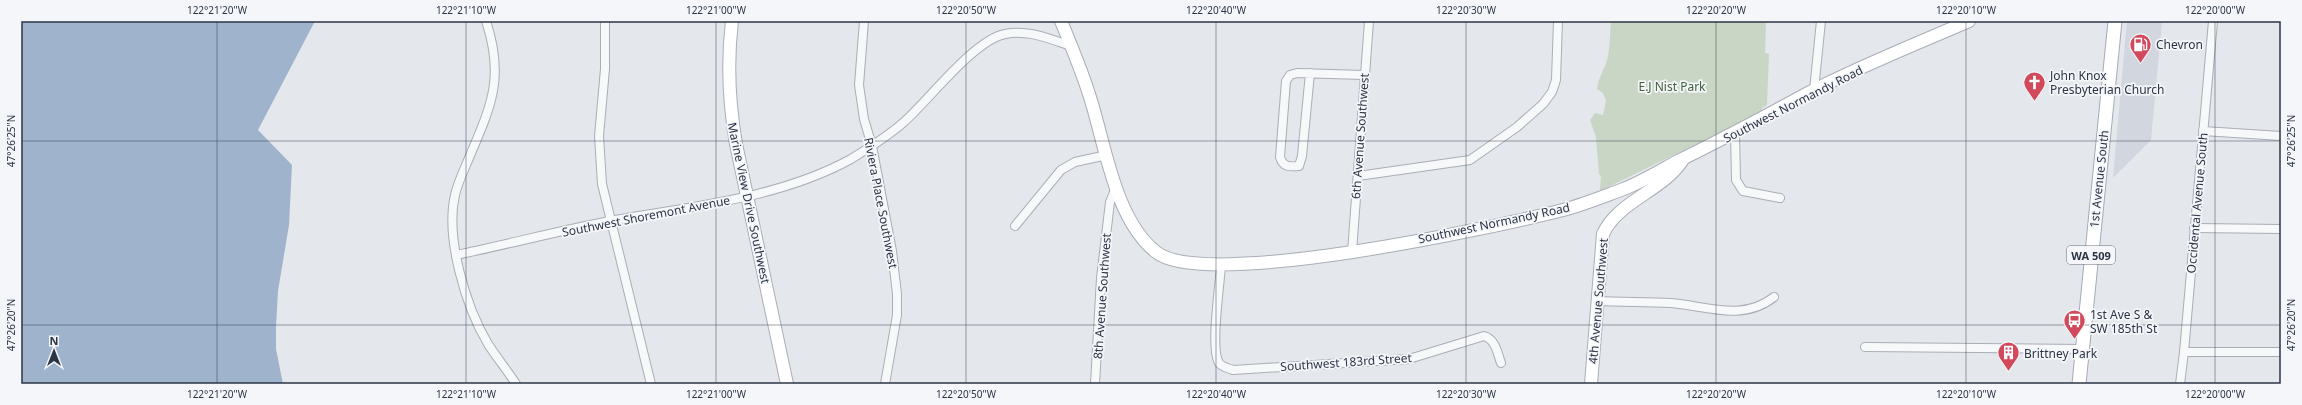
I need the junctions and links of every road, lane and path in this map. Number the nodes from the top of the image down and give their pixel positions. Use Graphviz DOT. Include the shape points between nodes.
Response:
graph roads {
  1 [pos="486,21"];
  2 [pos="605,21"];
  3 [pos="732,21"];
  4 [pos="864,21"];
  5 [pos="1061,21"];
  6 [pos="1369,21"];
  7 [pos="1558,21"];
  8 [pos="1820,21"];
  9 [pos="1969,21"];
  10 [pos="2114,21"];
  11 [pos="2213,21"];
  12 [pos="1071,46"];
  13 [pos="1310,73"];
  14 [pos="1364,75"];
  15 [pos="1814,90"];
  16 [pos="2203,131"];
  17 [pos="1735,133"];
  18 [pos="2281,136"];
  19 [pos="872,146"];
  20 [pos="1107,155"];
  21 [pos="1684,158"];
  22 [pos="1358,176"];
  23 [pos="1116,186"];
  24 [pos="746,197"];
  25 [pos="1780,198"];
  26 [pos="610,222"];
  27 [pos="1015,226"];
  28 [pos="2194,228"];
  29 [pos="2281,229"];
  30 [pos="1352,252"];
  31 [pos="456,255"];
  32 [pos="1221,266"];
  33 [pos="1774,298"];
  34 [pos="1597,301"];
  35 [pos="1864,347"];
  36 [pos="2082,349"];
  37 [pos="2184,352"];
  38 [pos="2281,352"];
  39 [pos="1501,363"];
  40 [pos="516,384"];
  41 [pos="651,384"];
  42 [pos="787,384"];
  43 [pos="885,384"];
  44 [pos="1095,384"];
  45 [pos="1591,384"];
  46 [pos="2079,384"];
  47 [pos="2180,384"];
  1 -- 31 [label="street" via="495,56 495,78 488,111 455,196 453,220"];
  2 -- 26 [label="street" via="605,69 599,136 600,168"];
  3 -- 24 [label="street, Marine View Drive Southwest" via="730,110"];
  4 -- 19 [label="street, Riviera Place Southwest" via="859,85 864,119"];
  5 -- 12 [label="street, Southwest Normandy Road"];
  6 -- 14 [label="street, 6th Avenue Southwest"];
  7 -- 22 [label="street" via="1556,80 1552,92 1543,104 1517,127 1470,160"];
  8 -- 15 [label="street"];
  9 -- 15 [label="street, Southwest Normandy Road"];
  10 -- 36 [label="main road, 1st Avenue South / WA 509"];
  11 -- 16 [label="street, Occidental Avenue South"];
  12 -- 19 [label="street, Southwest Shoremont Avenue" via="1018,32 990,39 903,123"];
  12 -- 20 [label="street, Southwest Normandy Road" via="1089,94"];
  13 -- 13 [label="street" via="1290,75 1286,81 1280,157 1282,163 1288,167 1299,166 1302,156"];
  13 -- 14 [label="street"];
  14 -- 22 [label="street, 6th Avenue Southwest"];
  15 -- 17 [label="street, Southwest Normandy Road"];
  16 -- 18 [label="street"];
  16 -- 28 [label="street, Occidental Avenue South"];
  17 -- 21 [label="street, Southwest Normandy Road"];
  17 -- 25 [label="street" via="1736,180 1739,186 1744,191"];
  19 -- 24 [label="street, Southwest Shoremont Avenue" via="827,172"];
  19 -- 43 [label="street, Riviera Place Southwest" via="892,250 897,294 897,315"];
  20 -- 23 [label="street, Southwest Normandy Road"];
  20 -- 27 [label="street" via="1075,162 1061,170"];
  21 -- 30 [label="street, Southwest Normandy Road" via="1624,189 1565,209"];
  21 -- 34 [label="street, 4th Avenue Southwest" via="1676,171 1663,183 1614,217 1608,224 1602,245"];
  22 -- 30 [label="street, 6th Avenue Southwest"];
  23 -- 32 [label="street, Southwest Normandy Road" via="1124,208 1146,244 1160,255 1176,261"];
  23 -- 44 [label="street, 8th Avenue Southwest" via="1110,202 1101,278"];
  24 -- 26 [label="street, Southwest Shoremont Avenue"];
  24 -- 42 [label="street, Marine View Drive Southwest"];
  26 -- 31 [label="street, Southwest Shoremont Avenue"];
  26 -- 41 [label="street"];
  28 -- 29 [label="street"];
  28 -- 37 [label="street, Occidental Avenue South"];
  30 -- 32 [label="street, Southwest Normandy Road"];
  31 -- 40 [label="street" via="471,309 480,329"];
  32 -- 39 [label="street, Southwest 183rd Street" via="1215,348 1220,364 1233,370 1409,359 1484,336 1495,344"];
  33 -- 34 [label="street" via="1751,310 1720,311 1672,303"];
  34 -- 45 [label="street, 4th Avenue Southwest"];
  35 -- 36 [label="street"];
  36 -- 46 [label="main road, 1st Avenue South / WA 509"];
  37 -- 38 [label="street"];
  37 -- 47 [label="street, Occidental Avenue South"];
}
